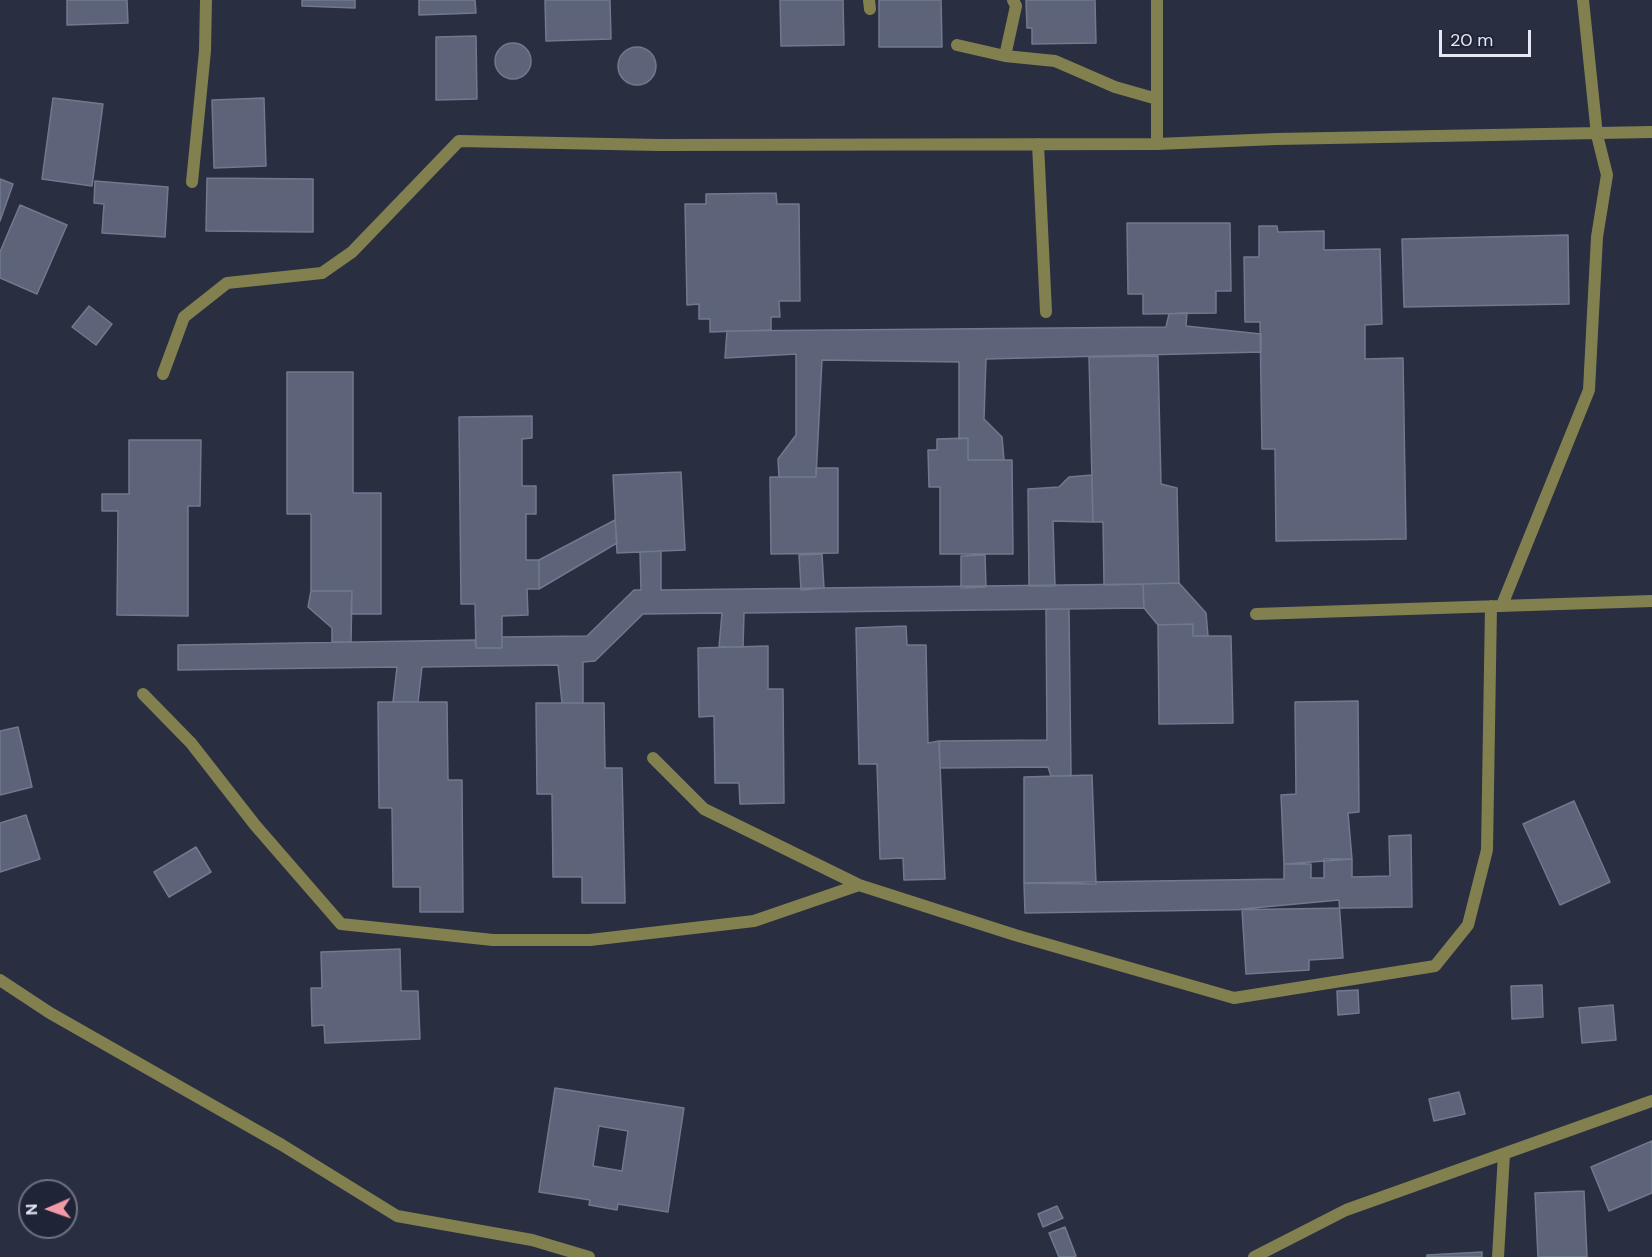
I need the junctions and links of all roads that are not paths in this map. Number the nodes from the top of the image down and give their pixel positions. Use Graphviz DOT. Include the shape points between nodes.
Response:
graph roads {
  1 [pos="206,0"];
  2 [pos="1013,0"];
  3 [pos="1157,0"];
  4 [pos="1583,0"];
  5 [pos="957,45"];
  6 [pos="1005,56"];
  7 [pos="1156,99"];
  8 [pos="1652,132"];
  9 [pos="1597,135"];
  10 [pos="1038,144"];
  11 [pos="1156,144"];
  12 [pos="192,182"];
  13 [pos="1046,312"];
  14 [pos="163,374"];
  15 [pos="1652,601"];
  16 [pos="1497,606"];
  17 [pos="1256,614"];
  18 [pos="144,694"];
  19 [pos="653,758"];
  20 [pos="859,885"];
  21 [pos="0,980"];
  22 [pos="1652,1101"];
  23 [pos="1504,1154"];
  24 [pos="589,1257"];
  25 [pos="1254,1257"];
  26 [pos="1498,1257"];
  1 -- 12 [label="street"];
  2 -- 6 [label="street" via="1016,6"];
  3 -- 7 [label="street"];
  4 -- 9 [label="street"];
  5 -- 6 [label="street"];
  6 -- 7 [label="street" via="1055,61 1115,87"];
  7 -- 11 [label="street"];
  8 -- 9 [label="street"];
  9 -- 11 [label="street"];
  9 -- 16 [label="street" via="1607,175 1597,237 1588,390"];
  10 -- 11 [label="street"];
  10 -- 13 [label="street"];
  10 -- 14 [label="street" via="459,141 352,252 322,273 227,283 184,317"];
  15 -- 16 [label="street"];
  16 -- 17 [label="street"];
  16 -- 20 [label="street" via="1487,850 1468,925 1435,966 1234,998"];
  18 -- 20 [label="street" via="191,743 255,825 341,924 493,940 590,940 754,921"];
  19 -- 20 [label="street" via="704,809"];
  21 -- 24 [label="street" via="397,1216 532,1240"];
  22 -- 23 [label="street"];
  23 -- 25 [label="street" via="1346,1209"];
  23 -- 26 [label="street"];
}
